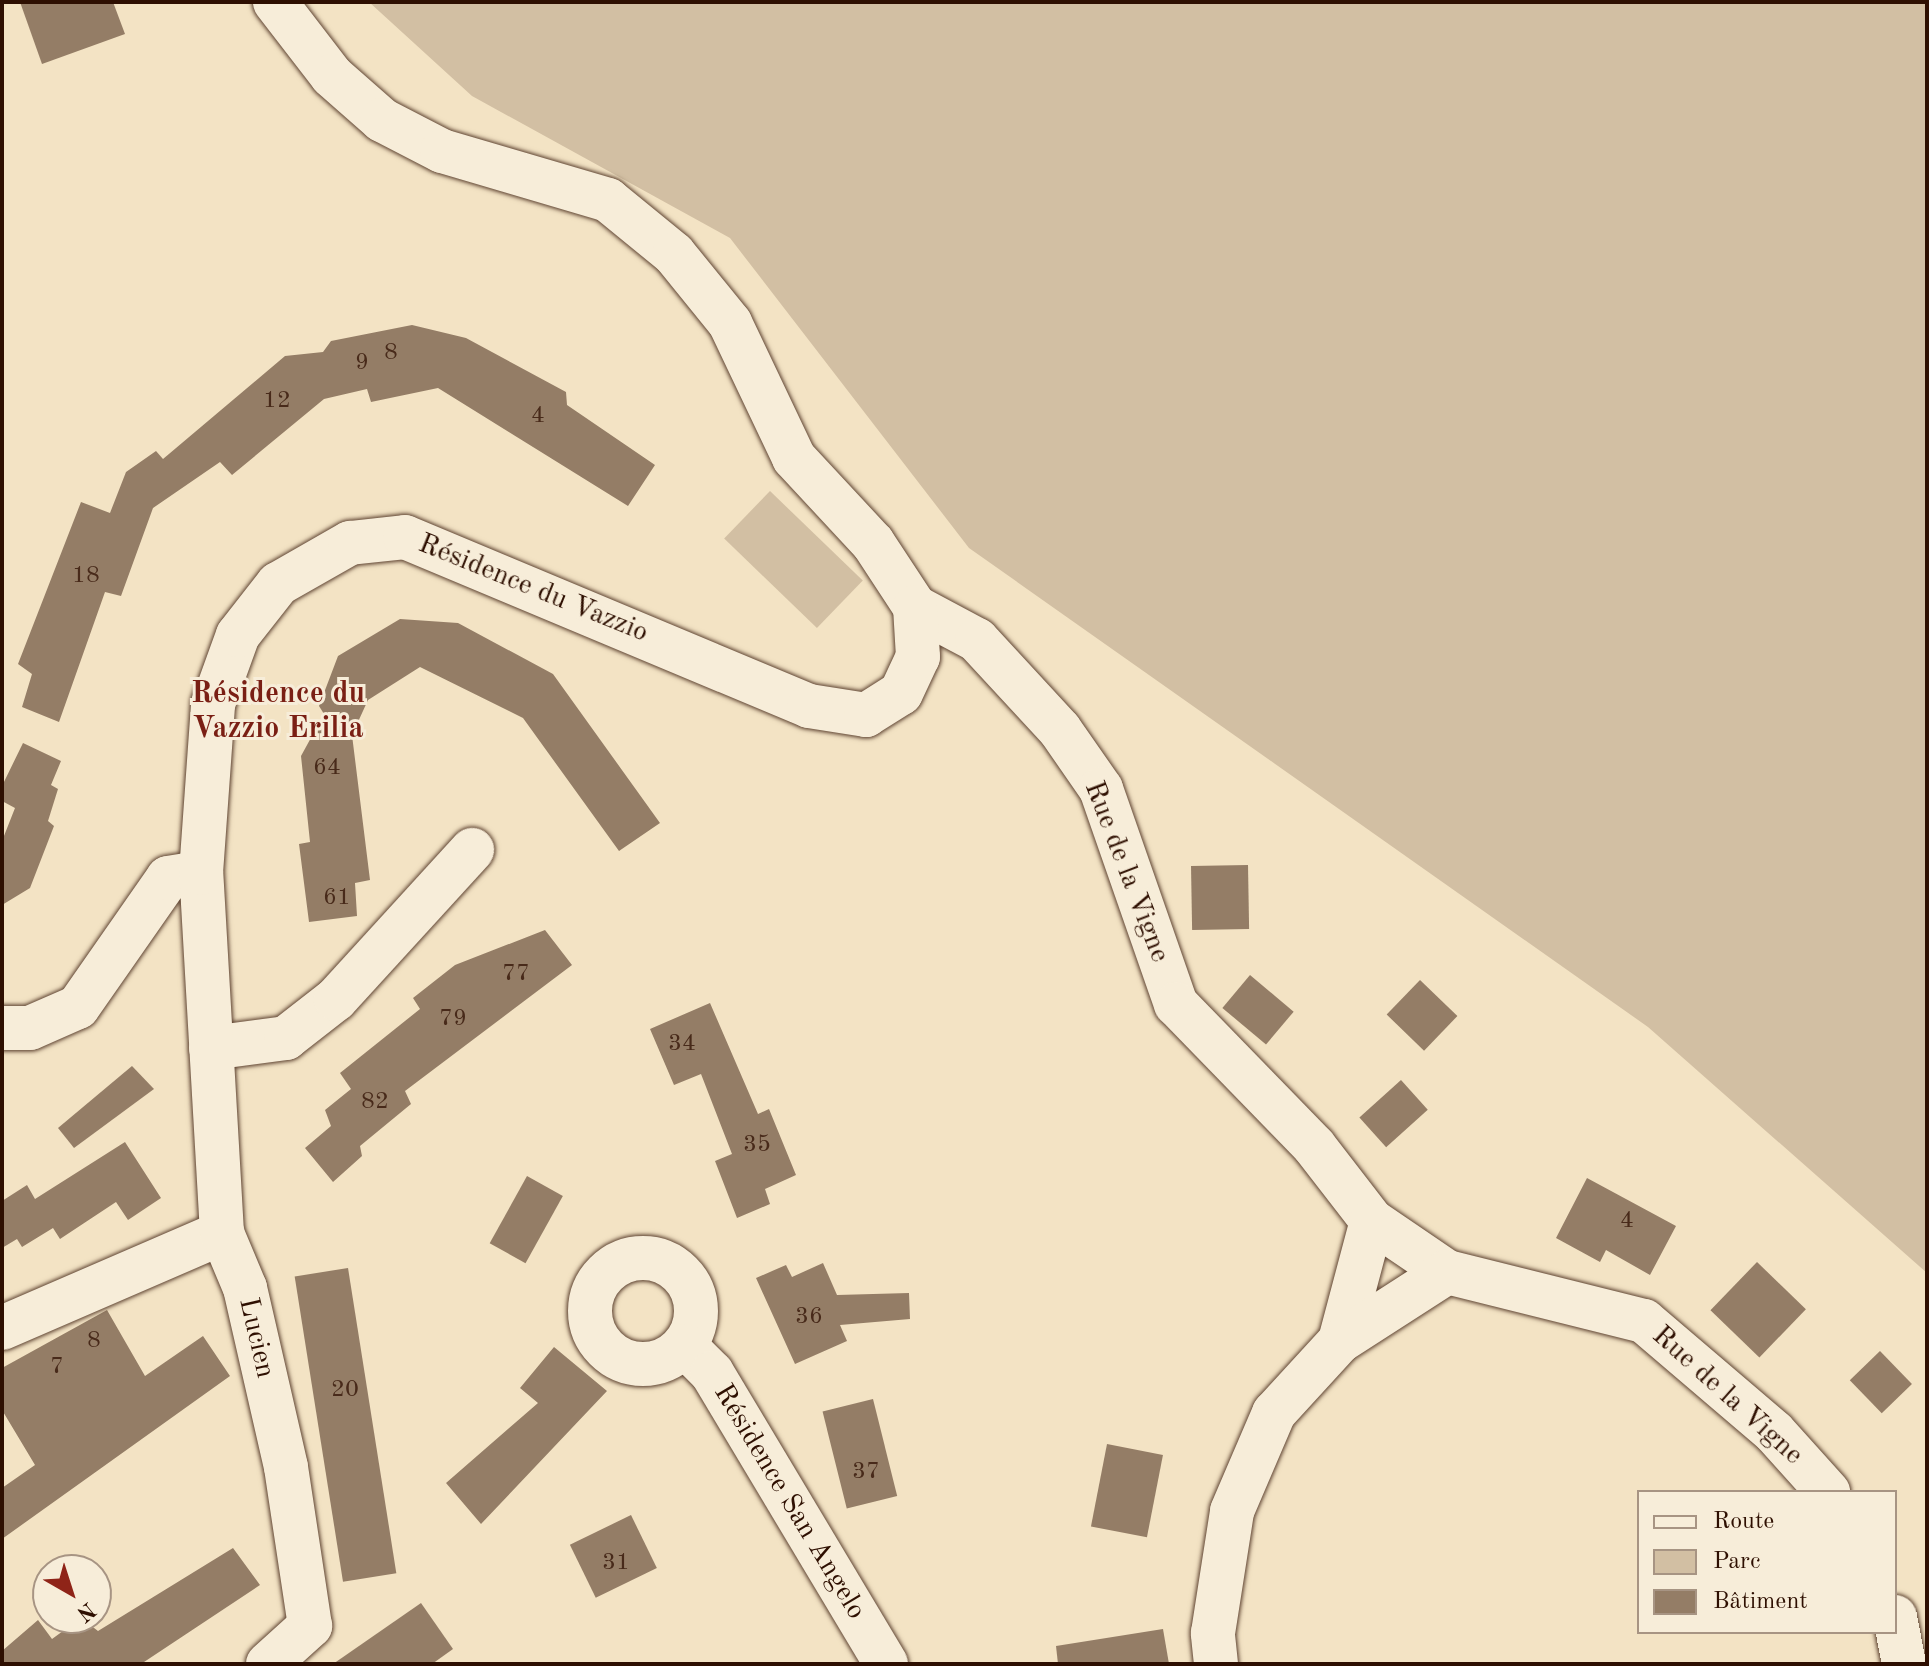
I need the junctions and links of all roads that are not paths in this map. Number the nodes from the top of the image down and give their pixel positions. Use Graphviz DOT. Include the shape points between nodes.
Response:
graph roads {
  1 [pos="275,2"];
  2 [pos="915,607"];
  3 [pos="472,850"];
  4 [pos="201,873"];
  5 [pos="2,1028"];
  6 [pos="211,1048"];
  7 [pos="1372,1221"];
  8 [pos="222,1233"];
  9 [pos="1447,1272"];
  10 [pos="2,1328"];
  11 [pos="1340,1341"];
  12 [pos="685,1346"];
  13 [pos="1826,1490"];
  14 [pos="1897,1627"];
  15 [pos="268,1664"];
  16 [pos="886,1664"];
  17 [pos="1216,1664"];
  18 [pos="1904,1664"];
  1 -- 2 [label="street, Rue de la Vigne" via="332,76 382,120 442,151 608,200 674,254 730,323 794,458 873,543"];
  2 -- 4 [label="street, Résidence du Vazzio" via="918,657 901,693 866,715 809,706 405,537 350,543 278,584 238,635 213,704"];
  2 -- 7 [label="street, Rue de la Vigne" via="977,640 1060,730 1101,789 1176,1004 1314,1146"];
  3 -- 6 [label="street" via="336,999 286,1038"];
  4 -- 5 [label="street" via="168,878 78,1007 30,1028"];
  4 -- 6 [label="street, Résidence du Vazzio"];
  6 -- 8 [label="street, Résidence du Vazzio"];
  7 -- 9 [label="street, Rue de la Vigne"];
  7 -- 11 [label="street"];
  8 -- 10 [label="street"];
  8 -- 15 [label="street, Lucien" via="245,1288 286,1467 310,1626"];
  9 -- 11 [label="street"];
  9 -- 13 [label="street, Rue de la Vigne" via="1644,1321 1774,1432"];
  11 -- 17 [label="street" via="1274,1413 1232,1511 1213,1633"];
  12 -- 16 [label="street, Résidence San Angelo" via="712,1373"];
  14 -- 18 [label="street"];
}
